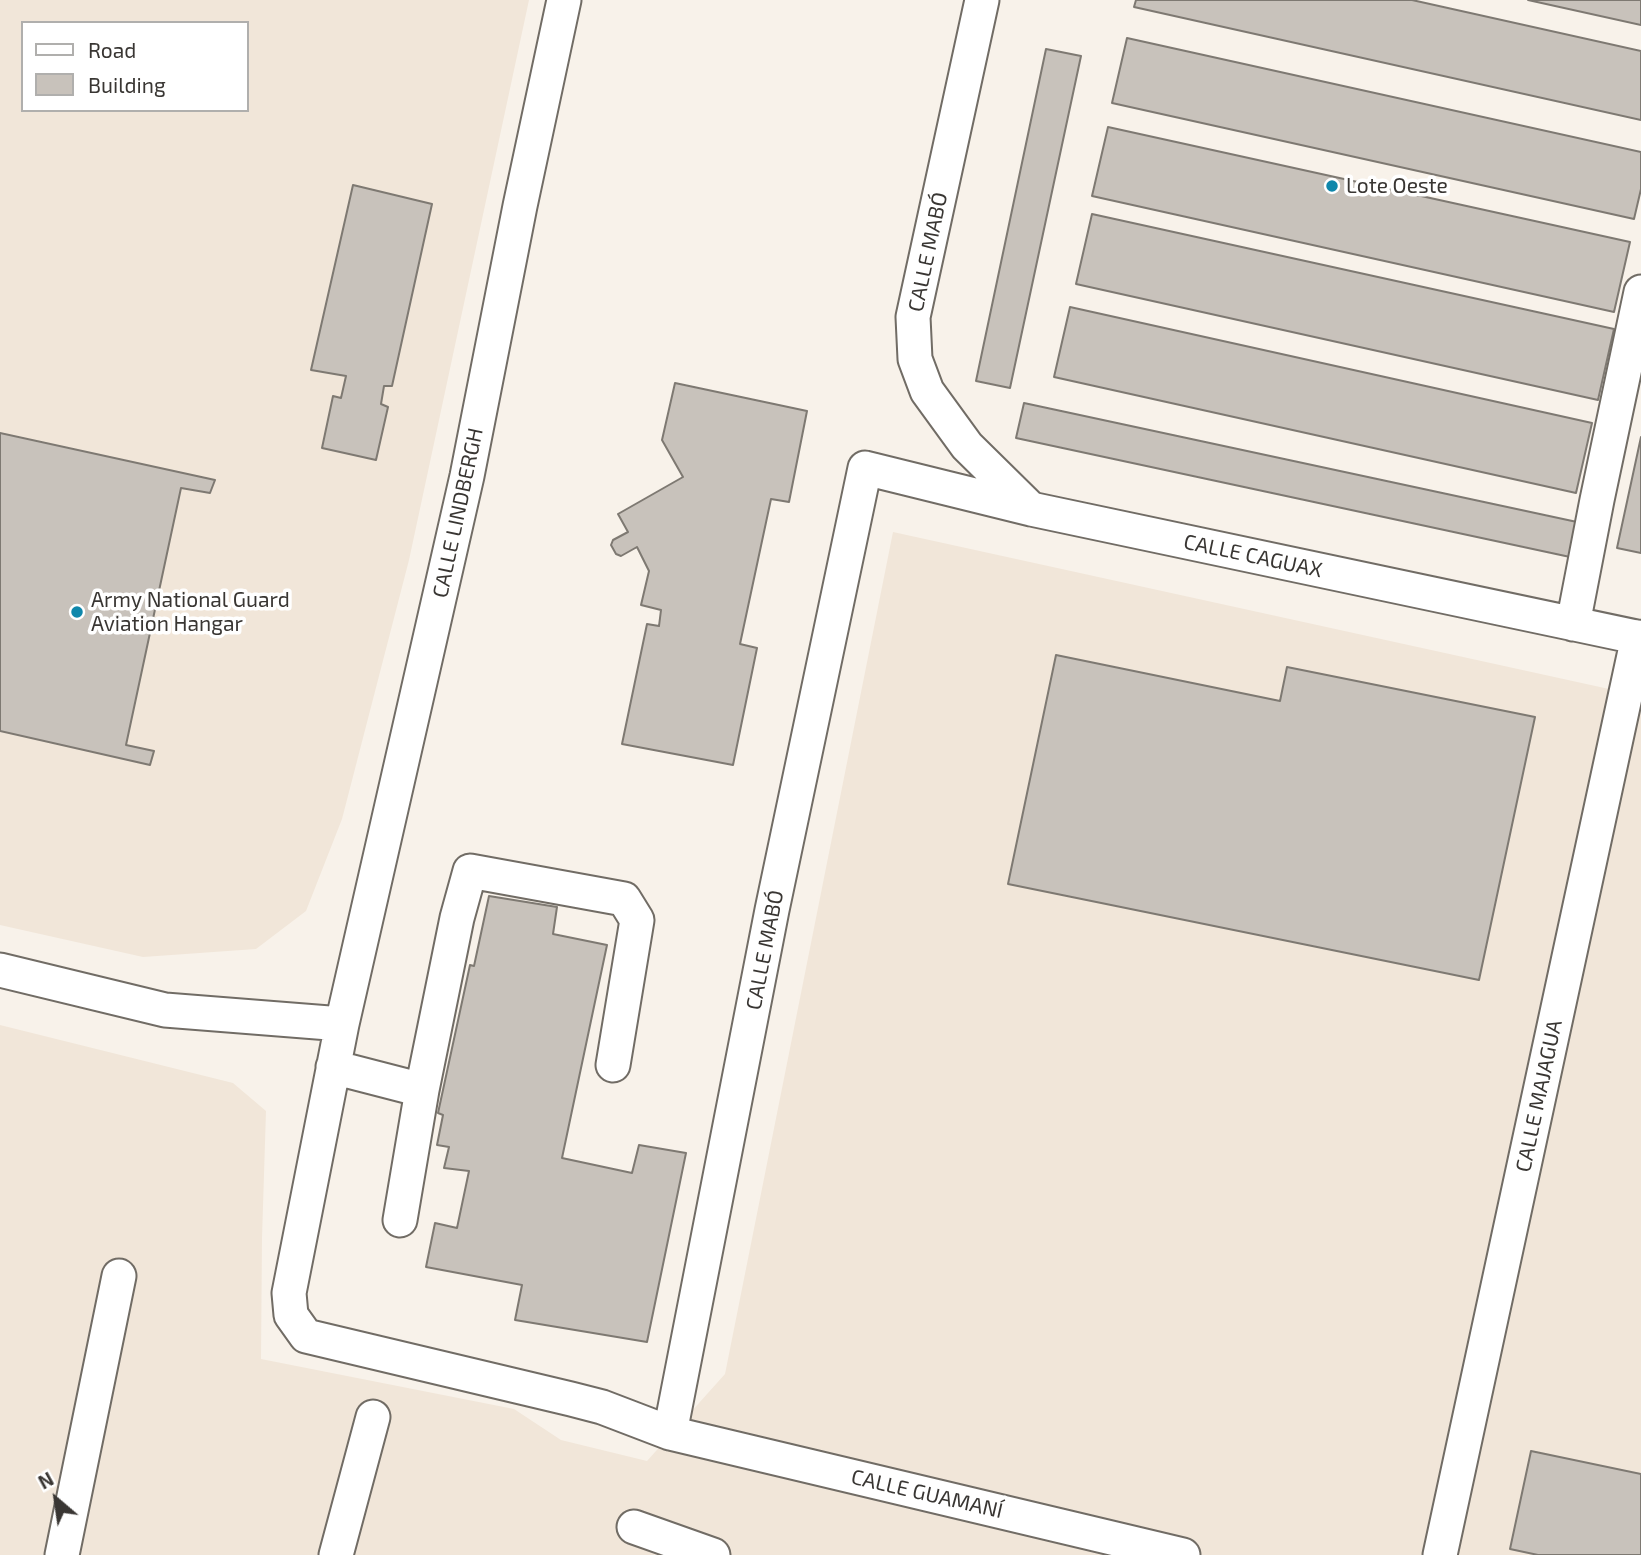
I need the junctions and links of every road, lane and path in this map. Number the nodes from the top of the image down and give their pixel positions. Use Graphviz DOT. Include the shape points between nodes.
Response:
graph roads {
  1 [pos="564,0"];
  2 [pos="982,0"];
  3 [pos="1641,292"];
  4 [pos="866,468"];
  5 [pos="1031,509"];
  6 [pos="1573,624"];
  7 [pos="1640,638"];
  8 [pos="0,970"];
  9 [pos="342,1024"];
  10 [pos="613,1065"];
  11 [pos="333,1067"];
  12 [pos="422,1090"];
  13 [pos="400,1220"];
  14 [pos="119,1276"];
  15 [pos="373,1417"];
  16 [pos="670,1433"];
  17 [pos="634,1527"];
  18 [pos="62,1555"];
  19 [pos="335,1555"];
  20 [pos="713,1555"];
  21 [pos="1183,1555"];
  22 [pos="1440,1555"];
  1 -- 9 [label="street, CALLE LINDBERGH" via="467,476"];
  2 -- 5 [label="street, CALLE MABÓ" via="913,317 915,359 927,391 967,446"];
  3 -- 6 [label="street"];
  4 -- 5 [label="street, CALLE CAGUAX"];
  4 -- 16 [label="street, CALLE MABÓ" via="772,910"];
  5 -- 6 [label="street, CALLE CAGUAX"];
  6 -- 7 [label="street, CALLE CAGUAX"];
  7 -- 22 [label="street, CALLE MAJAGUA"];
  8 -- 9 [label="street" via="165,1010"];
  9 -- 11 [label="street, CALLE LINDBERGH"];
  10 -- 12 [label="street" via="637,920 624,899 470,871"];
  11 -- 12 [label="street"];
  11 -- 16 [label="street, CALLE GUAMANÍ" via="289,1293 291,1315 306,1336 602,1407"];
  12 -- 13 [label="street"];
  14 -- 18 [label="street"];
  15 -- 19 [label="street"];
  16 -- 21 [label="street, CALLE GUAMANÍ"];
  17 -- 20 [label="street"];
}
